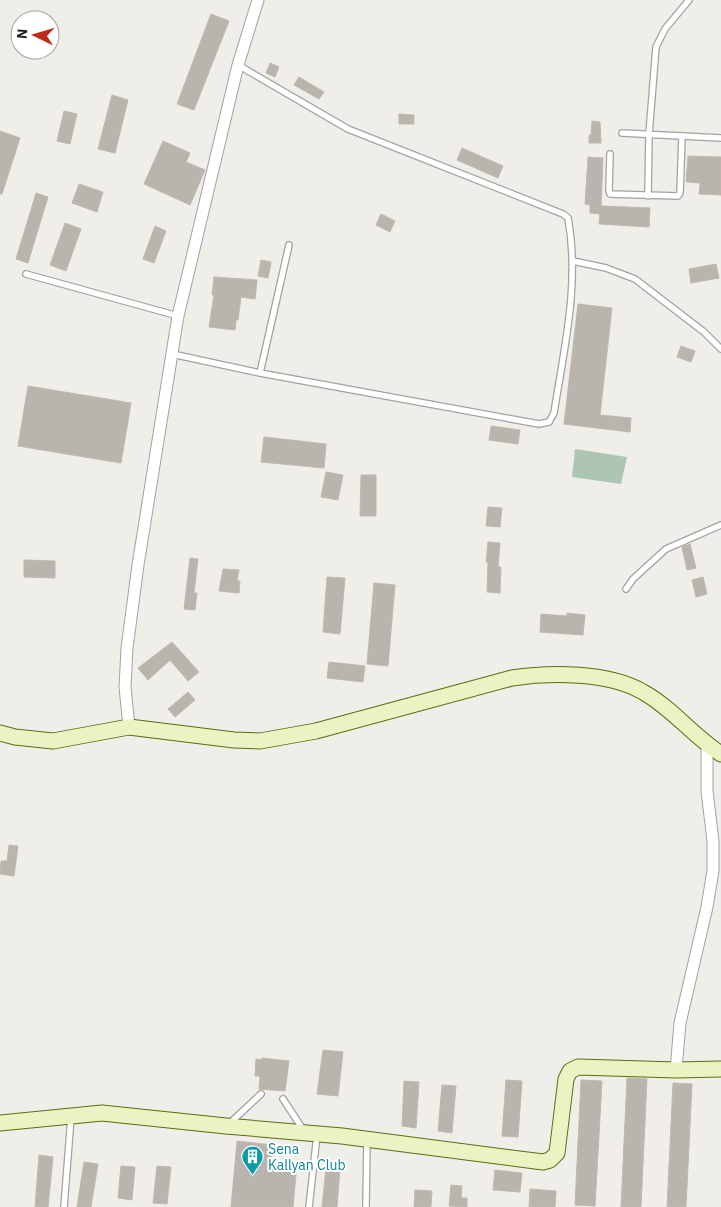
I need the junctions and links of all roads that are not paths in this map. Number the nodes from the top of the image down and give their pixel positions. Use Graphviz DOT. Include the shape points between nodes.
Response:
graph roads {
  1 [pos="258,0"];
  2 [pos="689,0"];
  3 [pos="238,65"];
  4 [pos="622,133"];
  5 [pos="649,134"];
  6 [pos="682,136"];
  7 [pos="721,138"];
  8 [pos="610,154"];
  9 [pos="648,196"];
  10 [pos="289,245"];
  11 [pos="573,261"];
  12 [pos="26,274"];
  13 [pos="178,316"];
  14 [pos="721,349"];
  15 [pos="171,354"];
  16 [pos="260,373"];
  17 [pos="721,525"];
  18 [pos="626,589"];
  19 [pos="129,727"];
  20 [pos="0,733"];
  21 [pos="707,745"];
  22 [pos="721,754"];
  23 [pos="721,1069"];
  24 [pos="676,1070"];
  25 [pos="260,1094"];
  26 [pos="283,1099"];
  27 [pos="71,1115"];
  28 [pos="0,1123"];
  29 [pos="226,1126"];
  30 [pos="311,1134"];
  31 [pos="366,1140"];
  32 [pos="64,1207"];
  33 [pos="310,1207"];
  34 [pos="366,1207"];
  1 -- 3 [label="street"];
  2 -- 5 [label="lane" via="676,13 656,46"];
  3 -- 11 [label="lane" via="348,129 563,214 568,218"];
  3 -- 13 [label="street"];
  4 -- 5 [label="lane"];
  5 -- 6 [label="lane"];
  5 -- 9 [label="lane"];
  6 -- 7 [label="lane"];
  6 -- 9 [label="lane" via="680,193 678,196"];
  8 -- 9 [label="lane" via="610,194"];
  10 -- 16 [label="lane"];
  11 -- 14 [label="lane" via="635,279"];
  11 -- 16 [label="lane" via="566,338 554,413 548,422 539,424"];
  12 -- 13 [label="lane"];
  13 -- 15 [label="street"];
  15 -- 16 [label="lane"];
  15 -- 19 [label="street" via="126,648"];
  17 -- 18 [label="lane" via="666,549"];
  19 -- 20 [label="street" via="53,741"];
  19 -- 21 [label="street" via="260,741 316,731 512,678 570,675 616,681 643,692"];
  21 -- 22 [label="street"];
  21 -- 24 [label="street" via="712,871 707,907 680,1023"];
  23 -- 24 [label="street"];
  24 -- 31 [label="street" via="578,1067 570,1071 566,1080 558,1153 543,1162"];
  25 -- 29 [label="lane"];
  26 -- 30 [label="lane"];
  27 -- 28 [label="street"];
  27 -- 29 [label="street" via="102,1112"];
  27 -- 32 [label="lane"];
  29 -- 30 [label="street"];
  30 -- 31 [label="street"];
  30 -- 33 [label="lane"];
  31 -- 34 [label="lane"];
}
